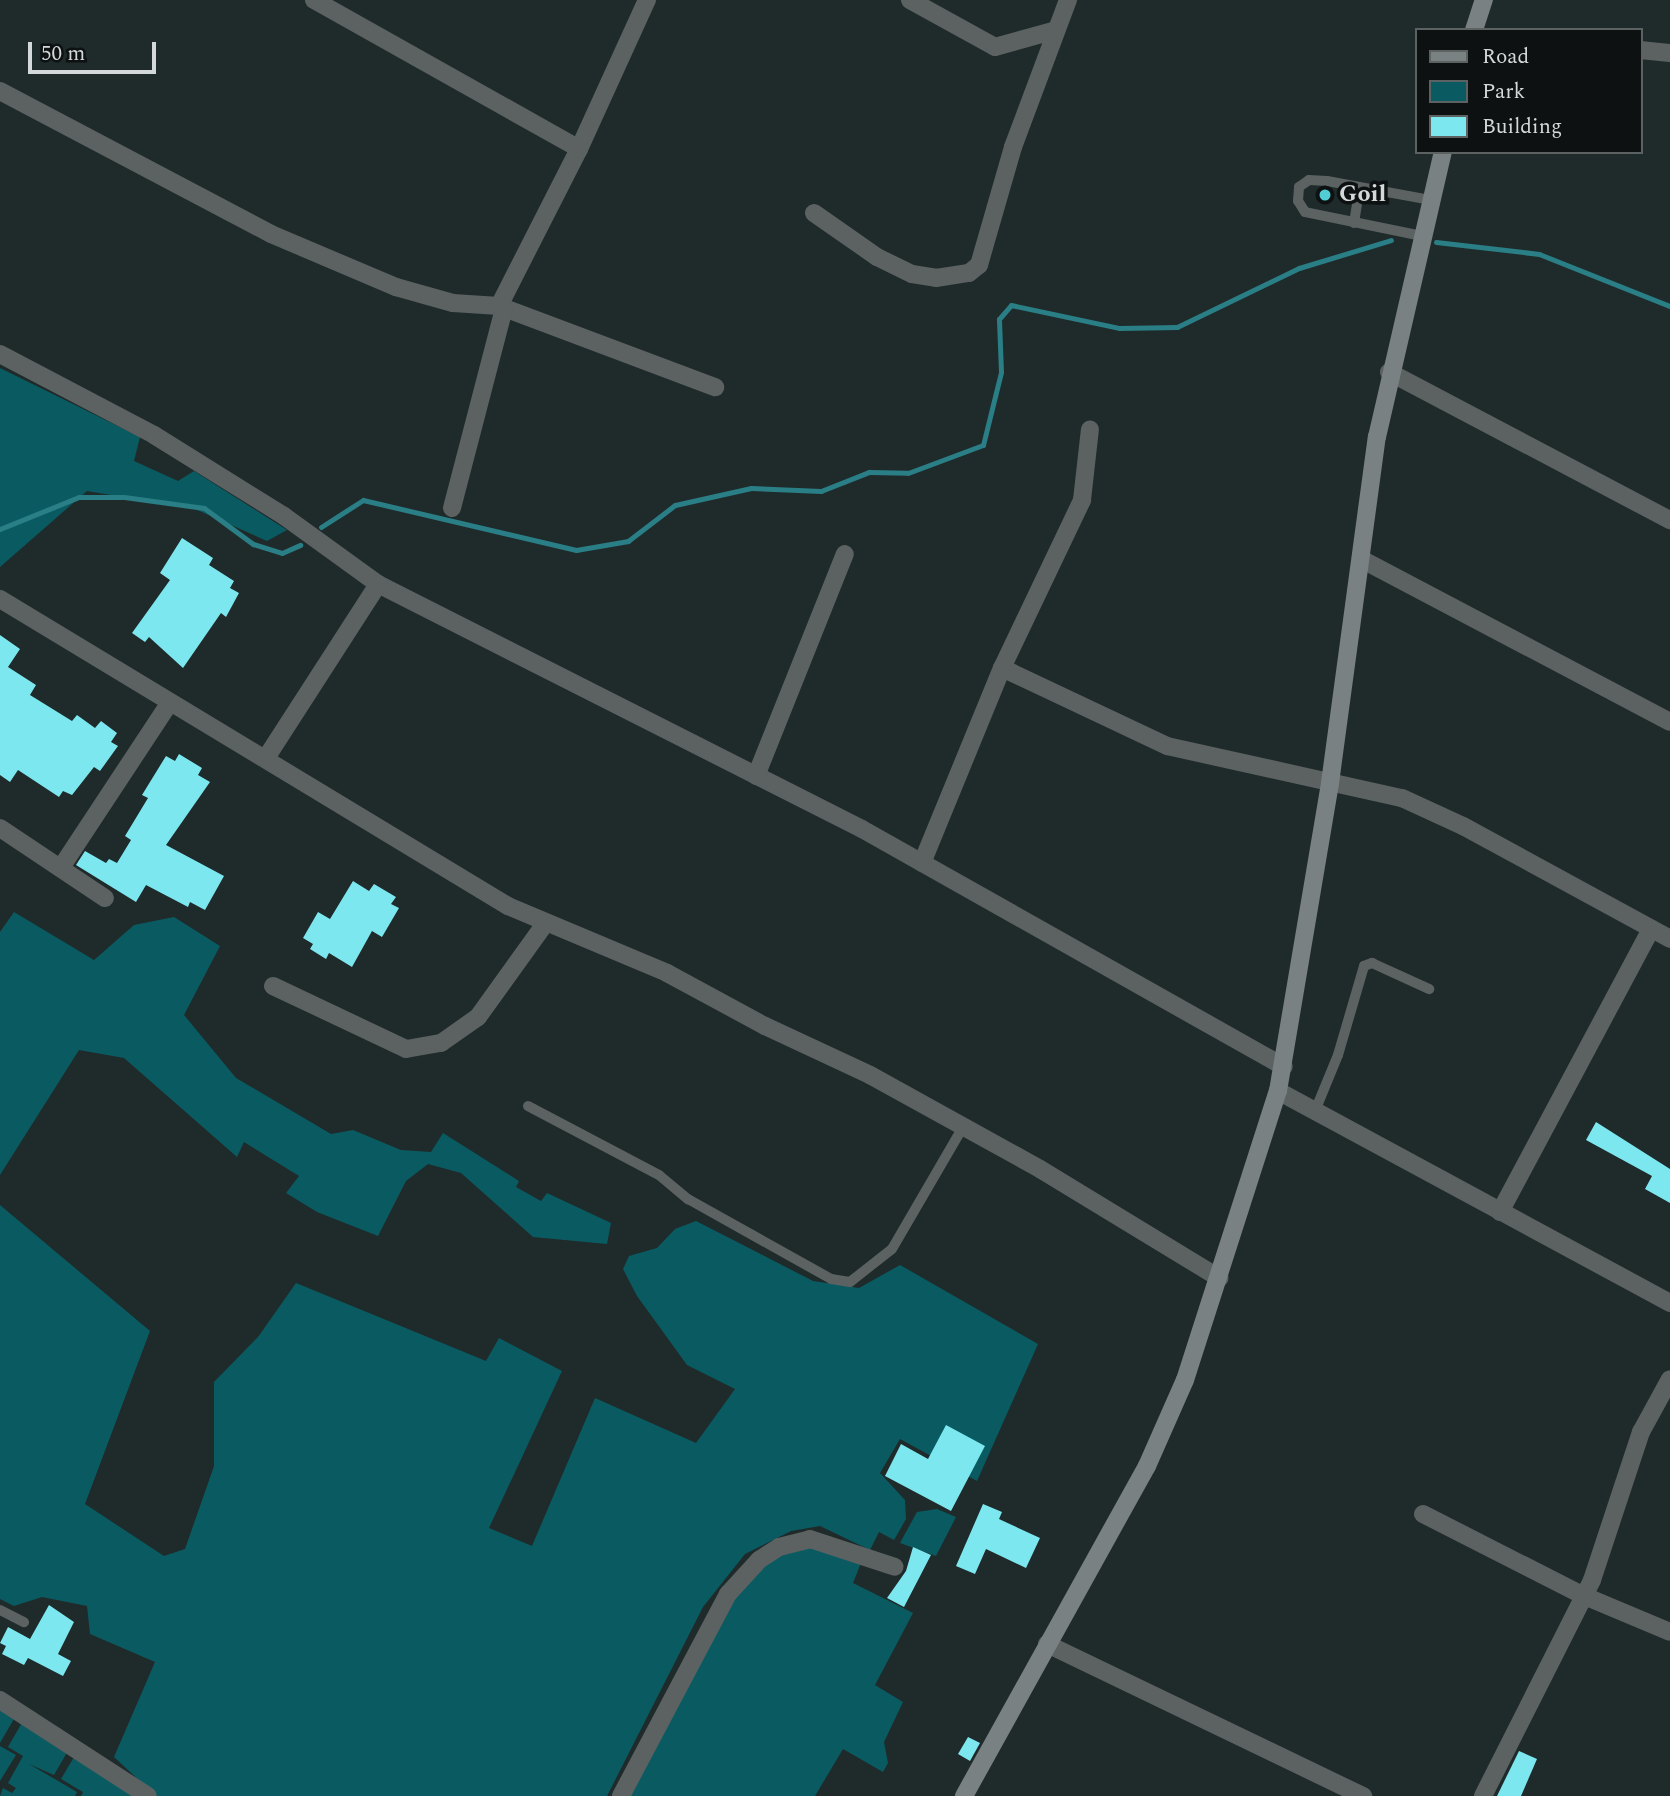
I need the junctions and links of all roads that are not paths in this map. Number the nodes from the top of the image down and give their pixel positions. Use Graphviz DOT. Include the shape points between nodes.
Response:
graph roads {
  1 [pos="648,0"];
  2 [pos="910,0"];
  3 [pos="1068,0"];
  4 [pos="1479,1"];
  5 [pos="324,2"];
  6 [pos="1474,28"];
  7 [pos="1056,30"];
  8 [pos="1642,50"];
  9 [pos="1670,53"];
  10 [pos="0,91"];
  11 [pos="579,149"];
  12 [pos="1442,154"];
  13 [pos="1360,187"];
  14 [pos="1431,200"];
  15 [pos="814,213"];
  16 [pos="1354,223"];
  17 [pos="1422,236"];
  18 [pos="501,307"];
  19 [pos="0,354"];
  20 [pos="1389,372"];
  21 [pos="715,387"];
  22 [pos="1090,429"];
  23 [pos="452,508"];
  24 [pos="1670,520"];
  25 [pos="845,554"];
  26 [pos="1361,559"];
  27 [pos="377,584"];
  28 [pos="0,599"];
  29 [pos="1002,668"];
  30 [pos="170,702"];
  31 [pos="1670,722"];
  32 [pos="266,758"];
  33 [pos="756,776"];
  34 [pos="1329,783"];
  35 [pos="0,828"];
  36 [pos="922,863"];
  37 [pos="62,866"];
  38 [pos="105,898"];
  39 [pos="544,925"];
  40 [pos="1651,929"];
  41 [pos="1670,939"];
  42 [pos="273,986"];
  43 [pos="1429,989"];
  44 [pos="1284,1067"];
  45 [pos="1278,1091"];
  46 [pos="528,1106"];
  47 [pos="1315,1111"];
  48 [pos="963,1127"];
  49 [pos="1500,1212"];
  50 [pos="1219,1278"];
  51 [pos="1670,1303"];
  52 [pos="1670,1379"];
  53 [pos="1423,1514"];
  54 [pos="895,1567"];
  55 [pos="1582,1595"];
  56 [pos="0,1610"];
  57 [pos="23,1622"];
  58 [pos="1670,1633"];
  59 [pos="1047,1644"];
  60 [pos="0,1700"];
  61 [pos="148,1796"];
  62 [pos="621,1796"];
  63 [pos="964,1796"];
  64 [pos="1363,1796"];
  65 [pos="1483,1796"];
  1 -- 11 [label="street"];
  2 -- 7 [label="street" via="995,47"];
  3 -- 7 [label="street"];
  4 -- 6 [label="street"];
  5 -- 11 [label="street"];
  7 -- 15 [label="street" via="1013,147 979,265 970,273 936,278 912,274 877,257"];
  8 -- 9 [label="street"];
  10 -- 18 [label="street" via="271,234 396,287 453,303"];
  11 -- 18 [label="street"];
  12 -- 14 [label="street"];
  13 -- 14 [label="lane"];
  13 -- 16 [label="lane"];
  13 -- 16 [label="lane" via="1309,180 1299,187 1299,208 1305,212"];
  14 -- 17 [label="street"];
  16 -- 17 [label="lane"];
  17 -- 20 [label="street"];
  18 -- 21 [label="street"];
  18 -- 23 [label="street"];
  19 -- 27 [label="street" via="166,443 284,516"];
  20 -- 24 [label="street"];
  20 -- 26 [label="street"];
  22 -- 29 [label="street" via="1083,500"];
  25 -- 33 [label="street"];
  26 -- 31 [label="street"];
  26 -- 34 [label="street"];
  27 -- 32 [label="street"];
  27 -- 33 [label="street"];
  28 -- 30 [label="street"];
  29 -- 34 [label="street" via="1167,746"];
  29 -- 36 [label="street"];
  30 -- 32 [label="street"];
  30 -- 37 [label="street"];
  32 -- 39 [label="street"];
  33 -- 36 [label="street"];
  34 -- 40 [label="street" via="1402,798 1463,826"];
  34 -- 44 [label="street"];
  35 -- 37 [label="street"];
  36 -- 44 [label="street"];
  37 -- 38 [label="street"];
  39 -- 42 [label="street" via="478,1017 441,1043 406,1049"];
  39 -- 48 [label="street" via="667,973"];
  40 -- 41 [label="street"];
  40 -- 49 [label="street"];
  43 -- 47 [label="lane" via="1372,963 1364,966 1338,1055"];
  44 -- 45 [label="street"];
  45 -- 47 [label="street"];
  45 -- 50 [label="street"];
  46 -- 48 [label="lane" via="659,1175 688,1199 831,1279 850,1282 892,1249"];
  47 -- 49 [label="street"];
  48 -- 50 [label="street"];
  49 -- 51 [label="street"];
  50 -- 59 [label="street" via="1185,1380 1147,1465"];
  52 -- 55 [label="street" via="1641,1432 1612,1526"];
  53 -- 55 [label="street"];
  54 -- 62 [label="street" via="810,1539 779,1547 759,1560 728,1594"];
  55 -- 58 [label="street"];
  55 -- 65 [label="street"];
  56 -- 57 [label="lane"];
  59 -- 63 [label="street"];
  59 -- 64 [label="street"];
  60 -- 61 [label="street"];
}
